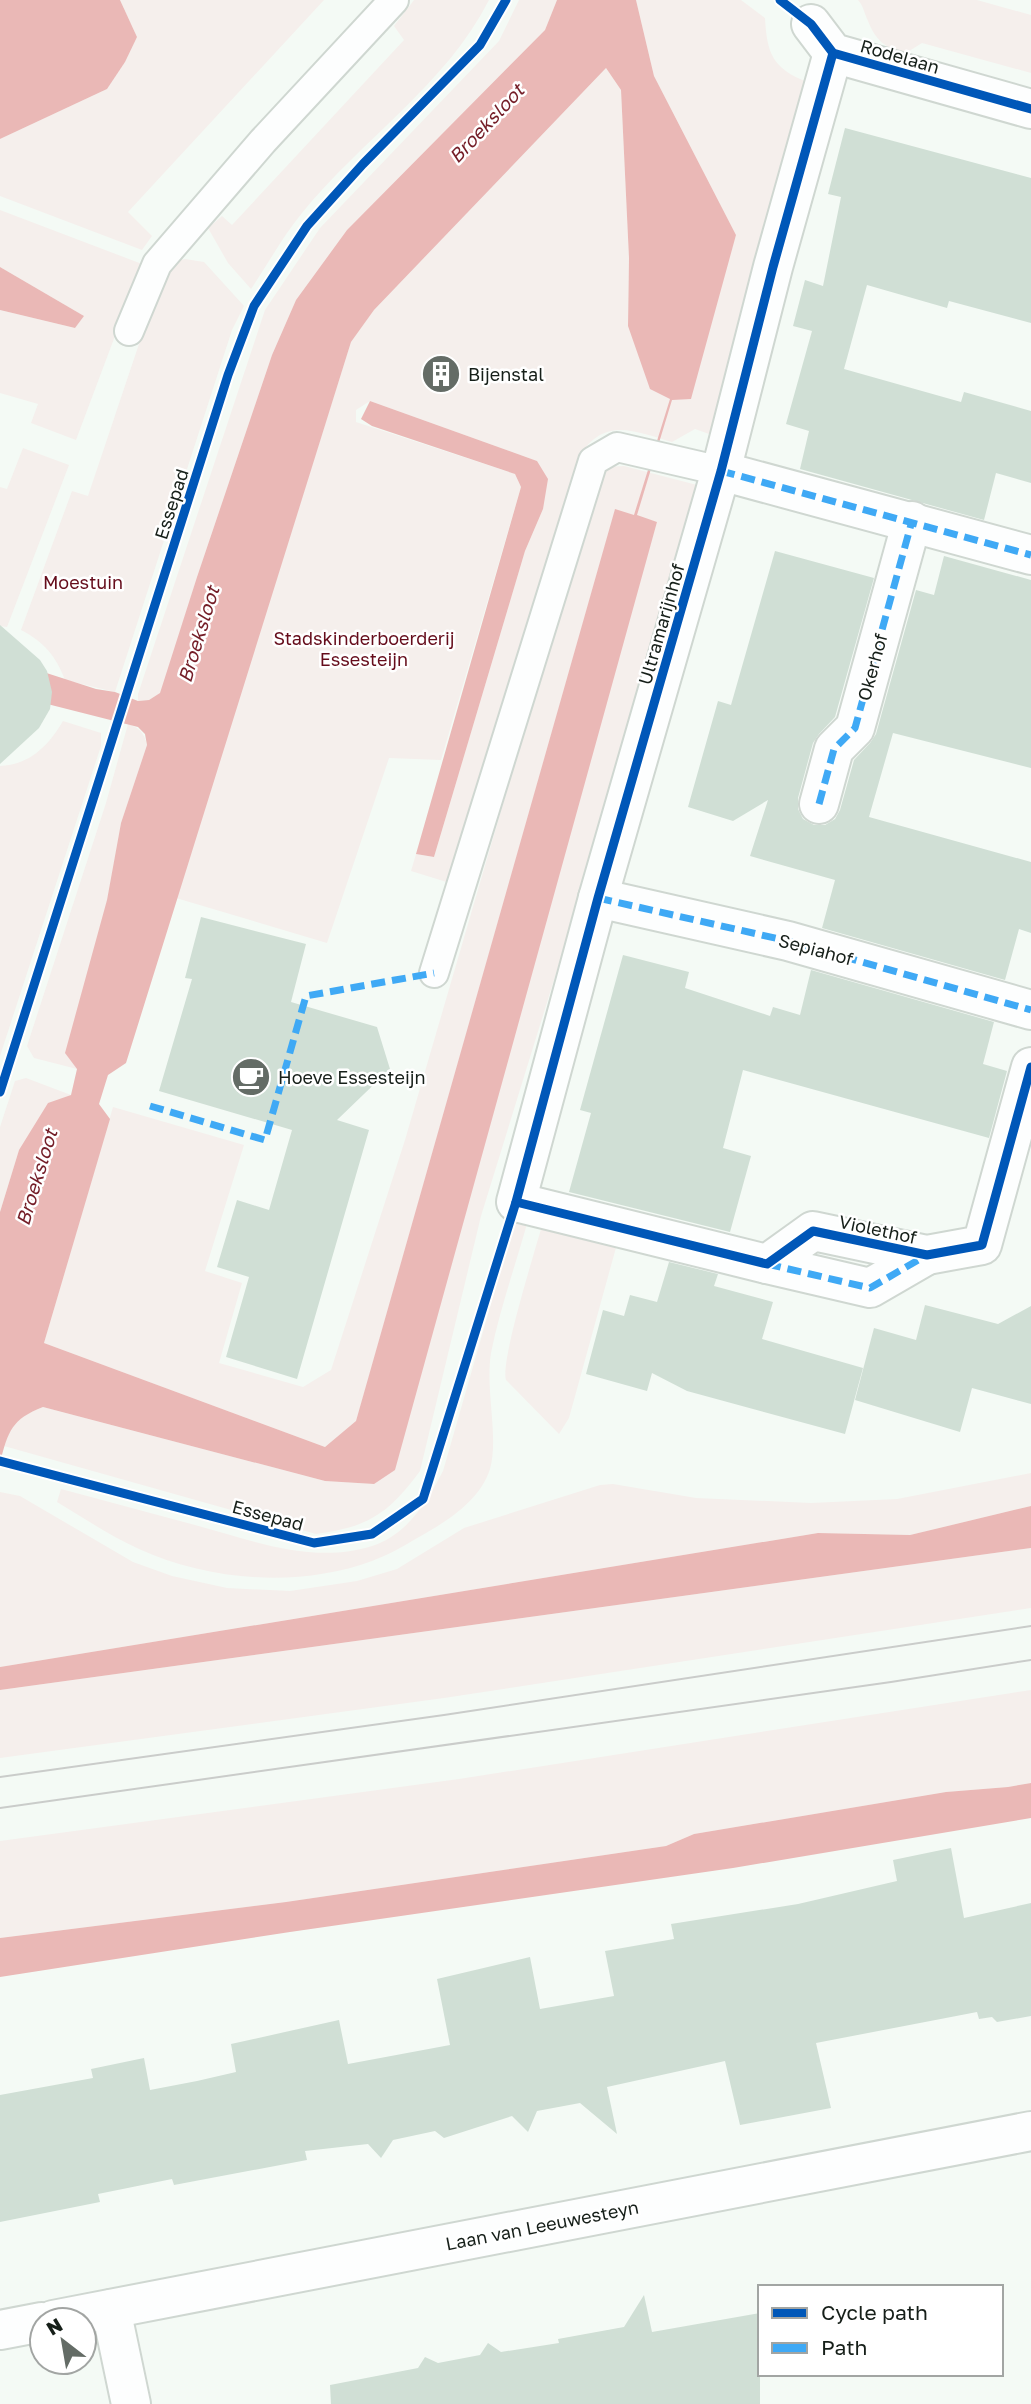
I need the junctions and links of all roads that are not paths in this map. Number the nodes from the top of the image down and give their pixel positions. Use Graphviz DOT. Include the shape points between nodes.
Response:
graph roads {
  1 [pos="394,0"];
  2 [pos="822,39"];
  3 [pos="1031,109"];
  4 [pos="129,331"];
  5 [pos="721,471"];
  6 [pos="912,522"];
  7 [pos="1031,555"];
  8 [pos="819,804"];
  9 [pos="598,898"];
  10 [pos="434,973"];
  11 [pos="1031,1010"];
  12 [pos="1031,1067"];
  13 [pos="516,1202"];
  14 [pos="1031,2131"];
  15 [pos="111,2309"];
  16 [pos="98,2311"];
  17 [pos="28,2325"];
  18 [pos="0,2330"];
  19 [pos="131,2404"];
  1 -- 4 [label="lane" via="157,264"];
  2 -- 3 [label="street, Rodelaan"];
  2 -- 5 [label="street, Ultramarijnhof" via="773,267"];
  5 -- 6 [label="street"];
  5 -- 9 [label="street, Ultramarijnhof"];
  5 -- 10 [label="lane" via="617,447 593,461"];
  6 -- 7 [label="street"];
  6 -- 8 [label="street, Okerhof" via="855,728 834,748"];
  9 -- 11 [label="street, Sepiahof" via="788,941"];
  9 -- 13 [label="street, Ultramarijnhof"];
  12 -- 13 [label="street, Violethof" via="982,1245 927,1255 813,1231 768,1264"];
  14 -- 15 [label="street, Laan van Leeuwesteyn"];
  15 -- 16 [label="street, Laan van Leeuwesteyn"];
  15 -- 19 [label="street"];
  17 -- 18 [label="street"];
}
